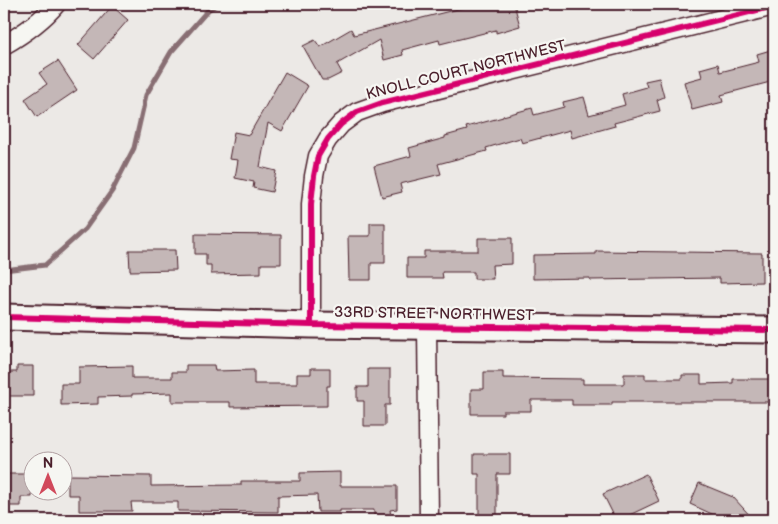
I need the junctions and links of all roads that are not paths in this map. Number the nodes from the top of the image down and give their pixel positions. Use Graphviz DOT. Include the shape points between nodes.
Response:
graph roads {
  1 [pos="56,4"];
  2 [pos="774,6"];
  3 [pos="4,45"];
  4 [pos="4,317"];
  5 [pos="311,324"];
  6 [pos="427,326"];
  7 [pos="774,330"];
  8 [pos="429,520"];
  1 -- 3 [label="street" via="29,29"];
  2 -- 5 [label="street, KNOLL COURT NORTHWEST" via="382,103 357,112 328,139 316,162 311,204"];
  4 -- 5 [label="street, 33RD STREET NORTHWEST"];
  5 -- 6 [label="street, 33RD STREET NORTHWEST"];
  6 -- 7 [label="street, 33RD STREET NORTHWEST"];
  6 -- 8 [label="street"];
}
